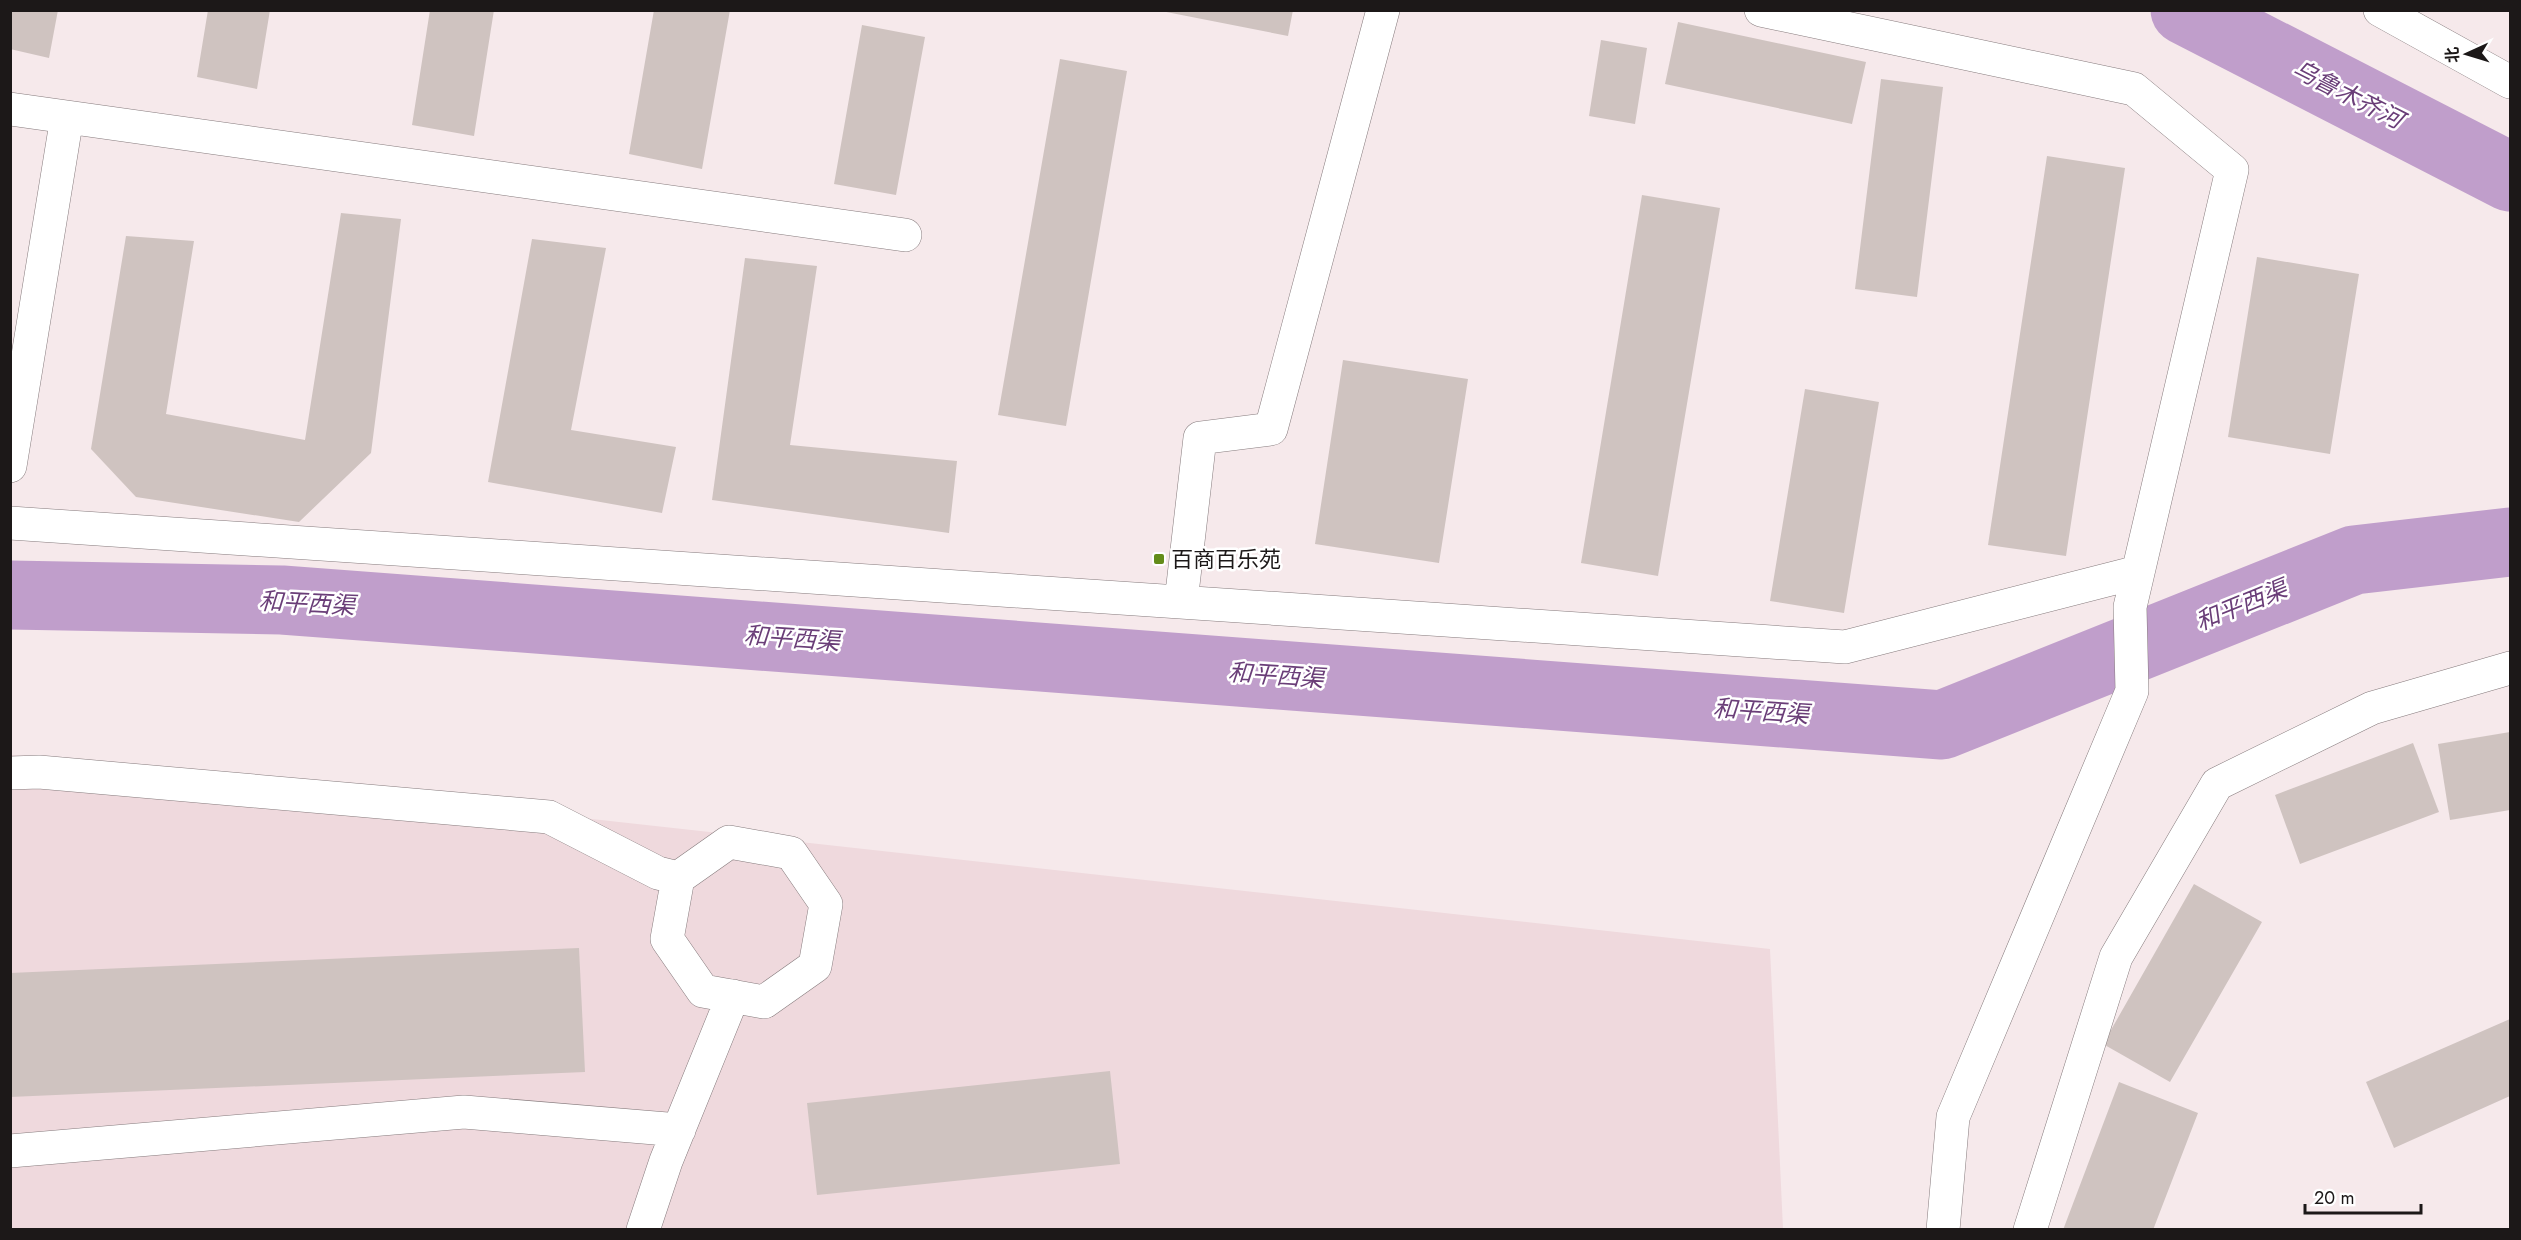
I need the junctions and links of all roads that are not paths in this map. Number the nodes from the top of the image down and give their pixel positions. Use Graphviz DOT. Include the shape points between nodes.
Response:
graph roads {
  1 [pos="1383,10"];
  2 [pos="1761,10"];
  3 [pos="2380,10"];
  4 [pos="2511,82"];
  5 [pos="10,109"];
  6 [pos="67,117"];
  7 [pos="906,236"];
  8 [pos="10,466"];
  9 [pos="10,523"];
  10 [pos="2138,572"];
  11 [pos="1181,602"];
  12 [pos="2511,668"];
  13 [pos="10,773"];
  14 [pos="678,878"];
  15 [pos="733,996"];
  16 [pos="679,1130"];
  17 [pos="10,1150"];
  18 [pos="643,1230"];
  19 [pos="1943,1230"];
  20 [pos="2030,1230"];
  1 -- 11 [label="street" via="1270,429 1200,438"];
  2 -- 10 [label="street" via="2134,89 2232,170"];
  3 -- 4 [label="street"];
  5 -- 6 [label="street"];
  6 -- 7 [label="street"];
  6 -- 8 [label="street"];
  9 -- 11 [label="street"];
  10 -- 11 [label="street" via="1845,647"];
  10 -- 19 [label="street" via="2130,607 2132,691 1953,1117"];
  12 -- 20 [label="street" via="2372,708 2217,784 2116,957"];
  13 -- 14 [label="street" via="39,772 549,817 658,873"];
  14 -- 15 [label="street" via="667,939 703,991"];
  14 -- 15 [label="street" via="729,842 791,853 826,904 815,966 764,1002"];
  15 -- 16 [label="street"];
  16 -- 17 [label="street" via="464,1112"];
  16 -- 18 [label="street"];
}
